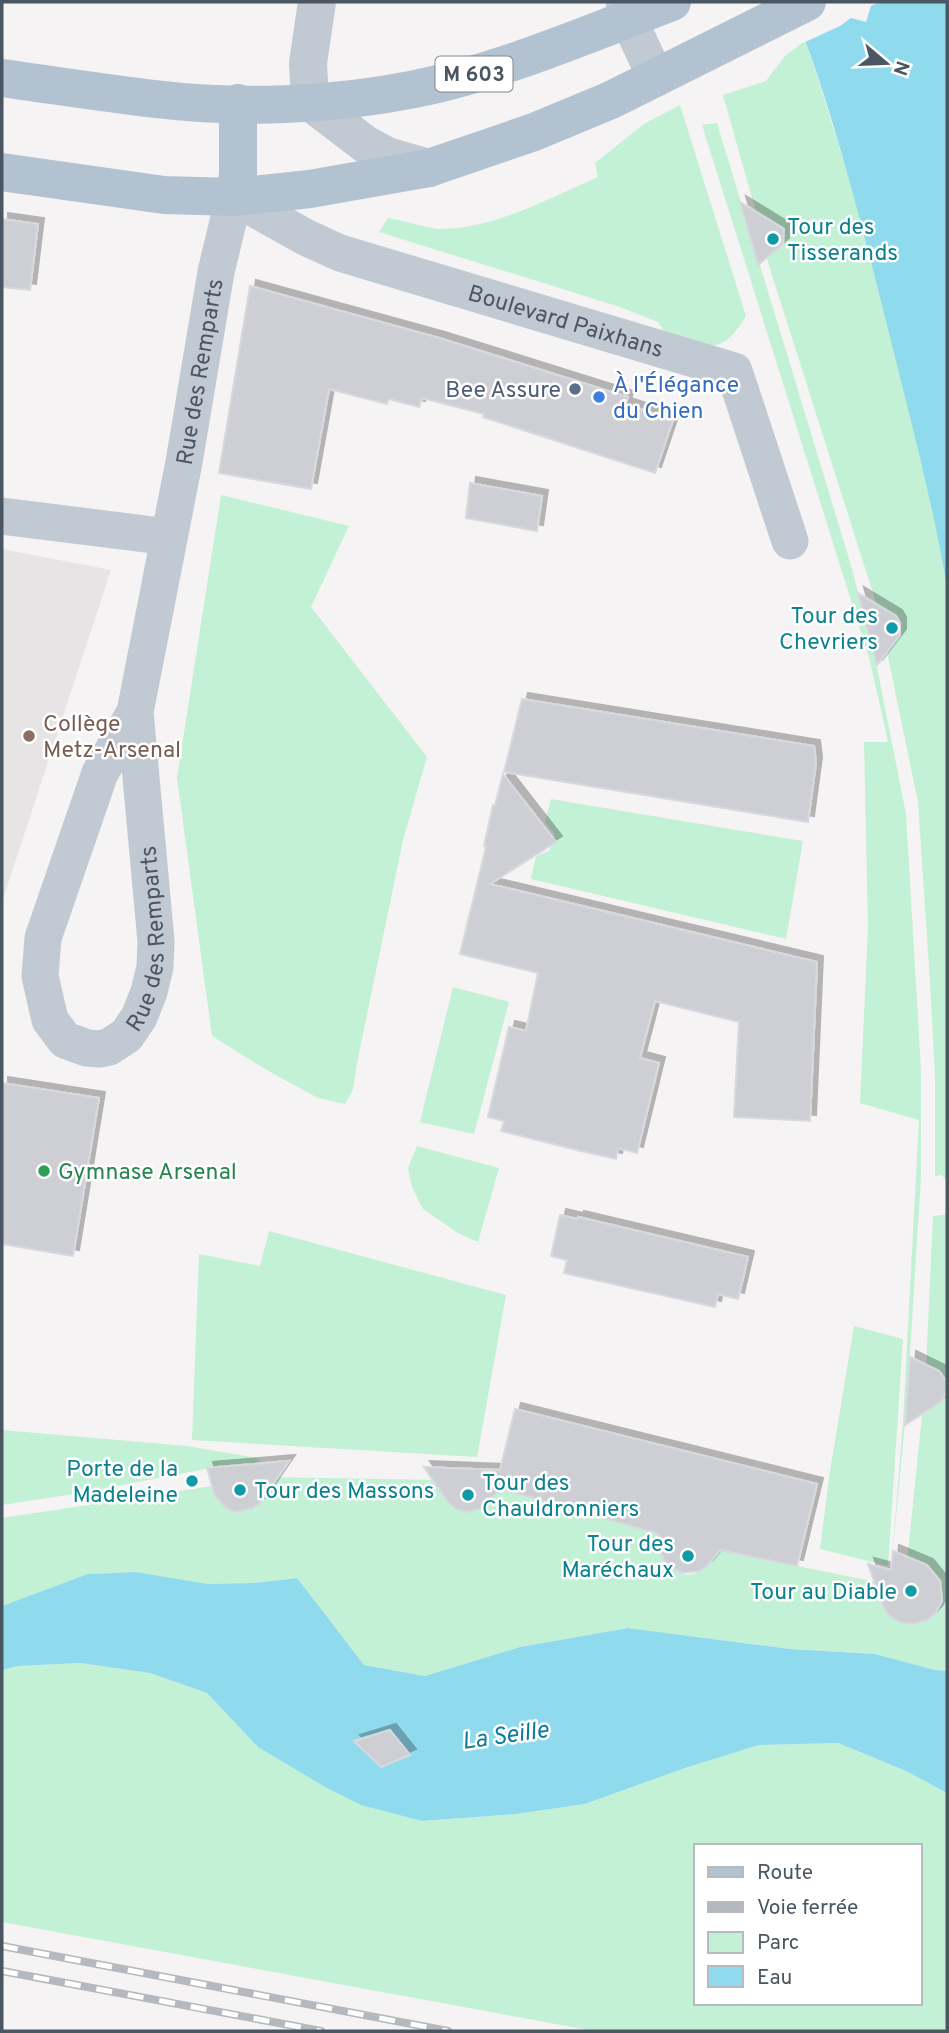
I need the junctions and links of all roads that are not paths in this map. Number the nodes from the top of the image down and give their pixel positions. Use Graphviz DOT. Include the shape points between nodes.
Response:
graph roads {
  1 [pos="317,2"];
  2 [pos="672,2"];
  3 [pos="807,2"];
  4 [pos="627,10"];
  5 [pos="2,78"];
  6 [pos="656,78"];
  7 [pos="310,102"];
  8 [pos="238,103"];
  9 [pos="429,169"];
  10 [pos="2,172"];
  11 [pos="234,197"];
  12 [pos="2,516"];
  13 [pos="169,537"];
  14 [pos="790,541"];
  15 [pos="135,712"];
  1 -- 7 [label="street" via="308,63"];
  2 -- 4 [label="main road, M 603"];
  3 -- 6 [label="main road, Boulevard Paixhans"];
  4 -- 6 [label="street"];
  4 -- 7 [label="main road, M 603" via="482,72 416,89"];
  5 -- 8 [label="main road, M 603" via="157,100"];
  6 -- 9 [label="main road, Boulevard Paixhans" via="534,132"];
  7 -- 8 [label="main road, M 603"];
  7 -- 9 [label="street" via="365,144"];
  8 -- 11 [label="main road"];
  9 -- 11 [label="main road, Boulevard Paixhans"];
  10 -- 11 [label="main road, Boulevard Paixhans" via="164,195"];
  11 -- 13 [label="street, Rue des Remparts" via="216,272"];
  11 -- 14 [label="street, Boulevard Paixhans" via="340,253 734,371"];
  12 -- 13 [label="street"];
  13 -- 15 [label="street, Rue des Remparts"];
  15 -- 15 [label="street, Rue des Remparts" via="100,773 43,938 40,976 50,1020 65,1040 87,1048 110,1047 127,1035 144,1006 155,967"];
}
